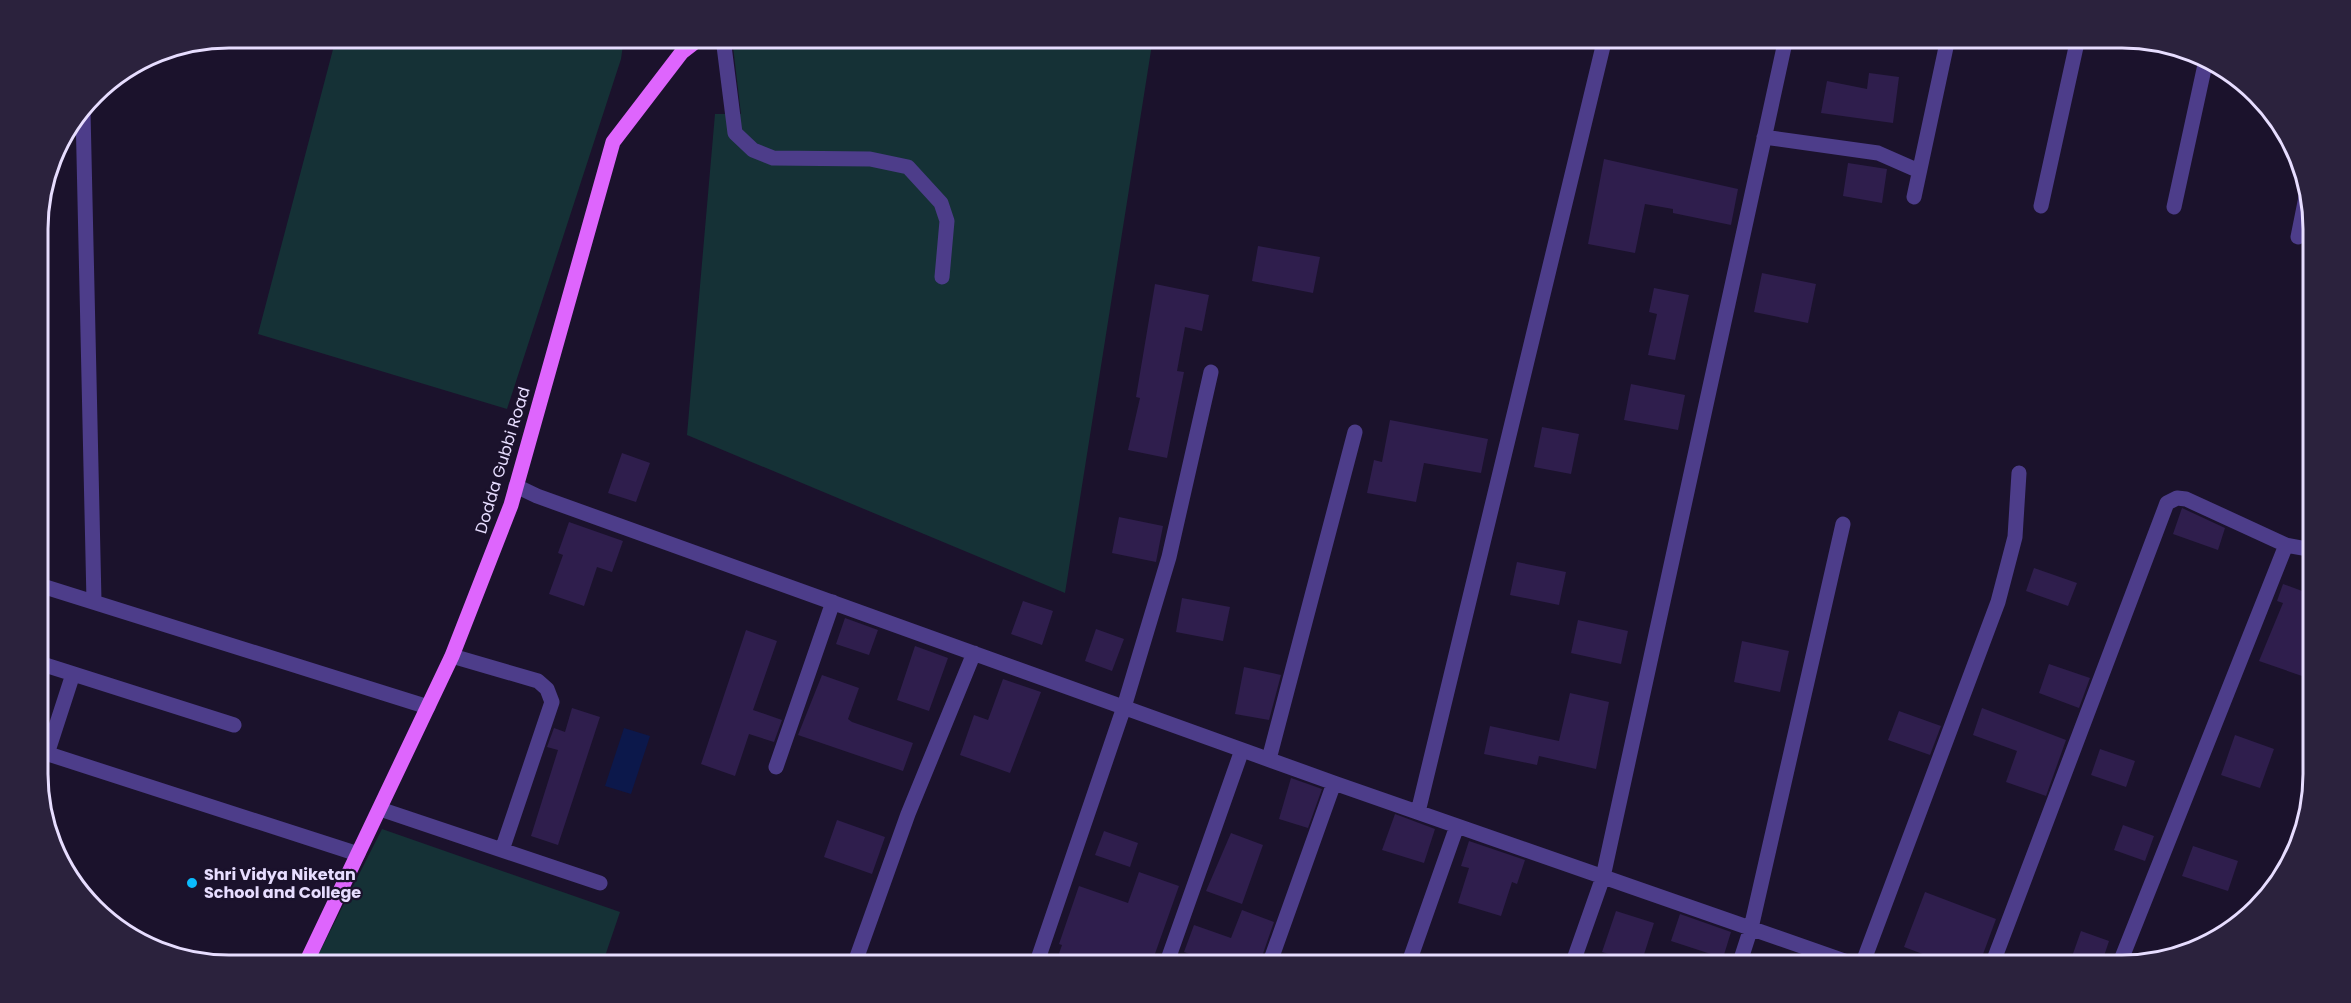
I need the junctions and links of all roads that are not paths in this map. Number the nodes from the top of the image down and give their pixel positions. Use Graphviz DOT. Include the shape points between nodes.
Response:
graph roads {
  1 [pos="687,48"];
  2 [pos="724,48"];
  3 [pos="1603,48"];
  4 [pos="1784,48"];
  5 [pos="1946,48"];
  6 [pos="2076,48"];
  7 [pos="2204,68"];
  8 [pos="83,123"];
  9 [pos="1764,137"];
  10 [pos="1919,171"];
  11 [pos="1914,197"];
  12 [pos="2042,206"];
  13 [pos="2174,207"];
  14 [pos="2302,217"];
  15 [pos="2298,237"];
  16 [pos="942,276"];
  17 [pos="1211,372"];
  18 [pos="1355,432"];
  19 [pos="2019,473"];
  20 [pos="516,486"];
  21 [pos="1843,524"];
  22 [pos="2286,545"];
  23 [pos="2303,548"];
  24 [pos="48,588"];
  25 [pos="94,601"];
  26 [pos="833,602"];
  27 [pos="974,653"];
  28 [pos="452,656"];
  29 [pos="48,666"];
  30 [pos="73,674"];
  31 [pos="428,707"];
  32 [pos="1124,707"];
  33 [pos="234,725"];
  34 [pos="48,739"];
  35 [pos="1242,750"];
  36 [pos="48,754"];
  37 [pos="1269,759"];
  38 [pos="776,767"];
  39 [pos="1334,783"];
  40 [pos="380,809"];
  41 [pos="1418,812"];
  42 [pos="1457,826"];
  43 [pos="502,850"];
  44 [pos="358,854"];
  45 [pos="1603,877"];
  46 [pos="600,883"];
  47 [pos="1751,928"];
  48 [pos="310,955"];
  49 [pos="858,955"];
  50 [pos="1039,955"];
  51 [pos="1170,955"];
  52 [pos="1273,955"];
  53 [pos="1412,955"];
  54 [pos="1576,955"];
  55 [pos="1742,955"];
  56 [pos="1828,955"];
  57 [pos="1866,955"];
  58 [pos="1996,955"];
  59 [pos="2123,955"];
  1 -- 20 [label="main road, Dodda Gubbi Road" via="613,142"];
  2 -- 16 [label="street" via="735,133 753,150 773,158 870,159 908,167 941,203 947,221"];
  3 -- 41 [label="street"];
  4 -- 9 [label="street"];
  5 -- 10 [label="street"];
  6 -- 12 [label="street"];
  7 -- 13 [label="street"];
  8 -- 25 [label="street"];
  9 -- 10 [label="street" via="1878,153"];
  9 -- 45 [label="street"];
  10 -- 11 [label="street"];
  14 -- 15 [label="street"];
  17 -- 32 [label="street" via="1169,557"];
  18 -- 37 [label="street"];
  19 -- 57 [label="street" via="2015,537 1998,602"];
  20 -- 26 [label="street"];
  20 -- 28 [label="main road, Dodda Gubbi Road"];
  21 -- 47 [label="street"];
  22 -- 23 [label="street"];
  22 -- 58 [label="street" via="2186,499 2167,503"];
  22 -- 59 [label="street"];
  24 -- 25 [label="street"];
  25 -- 31 [label="street"];
  26 -- 27 [label="street"];
  26 -- 38 [label="street"];
  27 -- 32 [label="street"];
  27 -- 49 [label="street" via="908,814"];
  28 -- 31 [label="main road, Dodda Gubbi Road"];
  28 -- 43 [label="street" via="538,681 547,689 552,702"];
  29 -- 30 [label="street"];
  30 -- 33 [label="street"];
  30 -- 34 [label="street"];
  31 -- 40 [label="main road, Dodda Gubbi Road"];
  32 -- 35 [label="street"];
  32 -- 50 [label="street"];
  35 -- 37 [label="street"];
  35 -- 51 [label="street"];
  36 -- 44 [label="street"];
  37 -- 39 [label="street"];
  39 -- 41 [label="street"];
  39 -- 52 [label="street"];
  40 -- 43 [label="street"];
  40 -- 44 [label="main road, Dodda Gubbi Road"];
  41 -- 42 [label="street"];
  42 -- 45 [label="street"];
  42 -- 53 [label="street"];
  43 -- 46 [label="street"];
  44 -- 48 [label="main road, Dodda Gubbi Road"];
  45 -- 47 [label="street"];
  45 -- 54 [label="street"];
  47 -- 55 [label="street"];
  47 -- 56 [label="street"];
}
